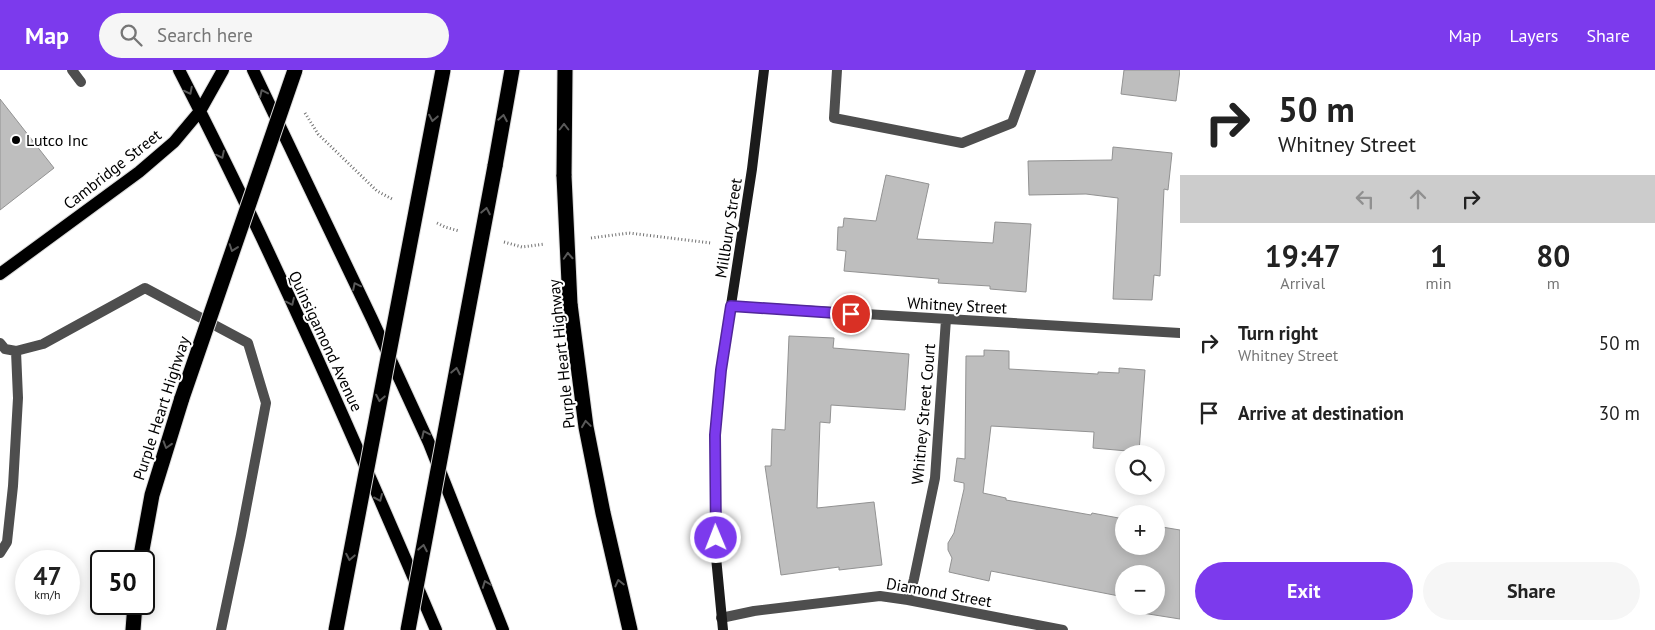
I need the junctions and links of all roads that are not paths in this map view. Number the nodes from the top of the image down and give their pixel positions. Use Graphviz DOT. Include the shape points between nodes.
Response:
graph roads {
  1 [pos="72,70"];
  2 [pos="179,70"];
  3 [pos="223,70"];
  4 [pos="252,70"];
  5 [pos="295,70"];
  6 [pos="442,70"];
  7 [pos="512,70"];
  8 [pos="565,70"];
  9 [pos="764,70"];
  10 [pos="837,70"];
  11 [pos="1031,70"];
  12 [pos="81,82"];
  13 [pos="200,111"];
  14 [pos="0,274"];
  15 [pos="731,306"];
  16 [pos="946,319"];
  17 [pos="1180,334"];
  18 [pos="0,343"];
  19 [pos="16,351"];
  20 [pos="142,550"];
  21 [pos="0,554"];
  22 [pos="908,600"];
  23 [pos="135,615"];
  24 [pos="721,618"];
  25 [pos="134,630"];
  26 [pos="221,630"];
  27 [pos="336,630"];
  28 [pos="408,630"];
  29 [pos="436,630"];
  30 [pos="503,630"];
  31 [pos="630,630"];
  32 [pos="723,630"];
  33 [pos="1063,630"];
  1 -- 12 [label="street"];
  2 -- 13 [label="main road, Quinsigamond Avenue, one-way"];
  3 -- 13 [label="main road, Cambridge Street"];
  30 -- 4 [label="main road, one-way" via="429,443"];
  5 -- 20 [label="highway, Purple Heart Highway, one-way, bridge" via="182,398 152,495"];
  6 -- 27 [label="highway, one-way, bridge"];
  28 -- 7 [label="highway, one-way, bridge"];
  31 -- 8 [label="highway, Purple Heart Highway, one-way, bridge" via="586,427 570,304 564,176"];
  9 -- 15 [label="main road, Millbury Street"];
  10 -- 11 [label="street" via="834,118 962,142 1012,123"];
  13 -- 14 [label="main road, Cambridge Street" via="174,142 139,172"];
  13 -- 29 [label="main road, Quinsigamond Avenue, one-way" via="318,361"];
  15 -- 16 [label="street, Whitney Street"];
  15 -- 24 [label="main road, Millbury Street" via="715,435 716,557"];
  16 -- 17 [label="street, Whitney Street"];
  16 -- 22 [label="street, Whitney Street Court" via="936,478"];
  18 -- 19 [label="street" via="5,350"];
  19 -- 21 [label="street" via="18,398 13,486 7,542"];
  19 -- 26 [label="street" via="43,344 146,288 248,343 266,403"];
  22 -- 24 [label="street, Diamond Street" via="880,596 754,610"];
  22 -- 33 [label="street, Diamond Street"];
  23 -- 25 [label="highway"];
  24 -- 32 [label="main road, Millbury Street"];
}
